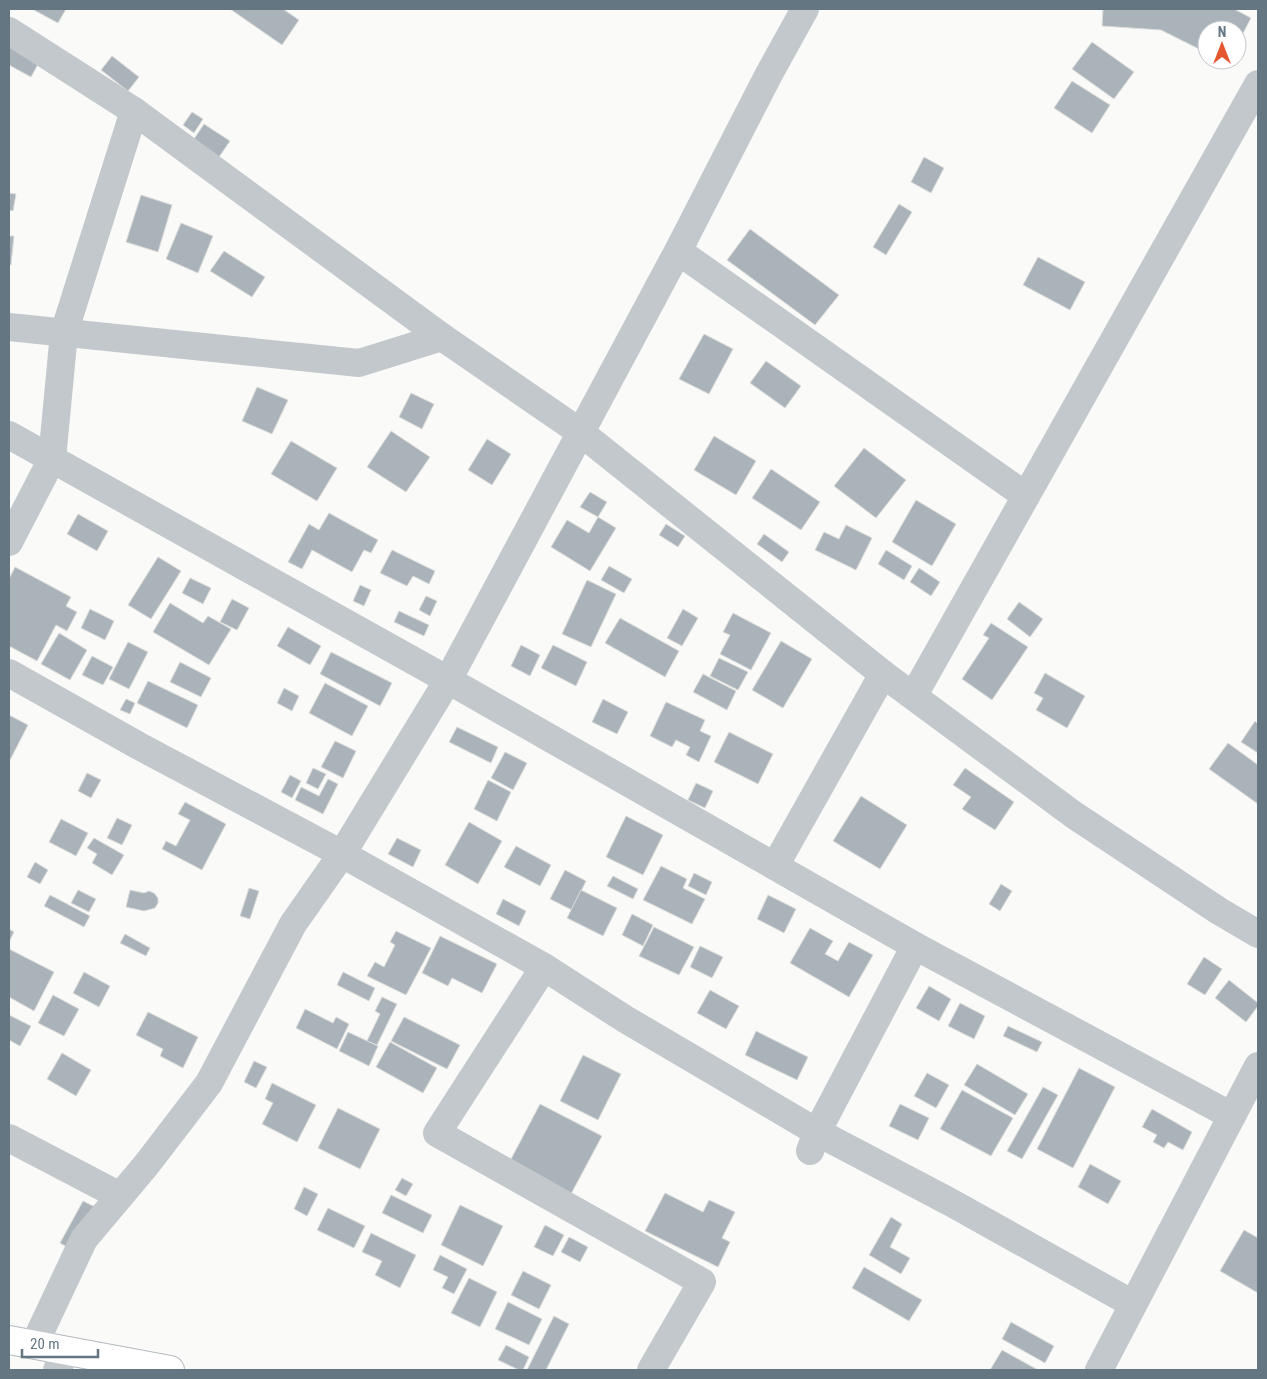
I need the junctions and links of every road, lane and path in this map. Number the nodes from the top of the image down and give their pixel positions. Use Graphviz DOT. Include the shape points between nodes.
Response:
graph roads {
  1 [pos="805,9"];
  2 [pos="9,31"];
  3 [pos="1258,84"];
  4 [pos="134,111"];
  5 [pos="678,251"];
  6 [pos="9,327"];
  7 [pos="64,333"];
  8 [pos="442,337"];
  9 [pos="580,432"];
  10 [pos="9,435"];
  11 [pos="52,459"];
  12 [pos="1026,496"];
  13 [pos="9,542"];
  14 [pos="9,673"];
  15 [pos="883,674"];
  16 [pos="448,680"];
  17 [pos="914,696"];
  18 [pos="342,854"];
  19 [pos="774,866"];
  20 [pos="1258,934"];
  21 [pos="915,946"];
  22 [pos="544,967"];
  23 [pos="1258,1066"];
  24 [pos="1232,1116"];
  25 [pos="9,1138"];
  26 [pos="813,1141"];
  27 [pos="120,1196"];
  28 [pos="1133,1304"];
  29 [pos="22,1342"];
  30 [pos="62,1361"];
  31 [pos="170,1370"];
  32 [pos="651,1370"];
  33 [pos="1098,1370"];
  1 -- 5 [label="street"];
  2 -- 4 [label="street"];
  3 -- 12 [label="street"];
  4 -- 7 [label="street"];
  4 -- 8 [label="street"];
  5 -- 9 [label="street"];
  5 -- 12 [label="street"];
  6 -- 7 [label="street"];
  7 -- 8 [label="street" via="360,363"];
  7 -- 11 [label="street"];
  8 -- 9 [label="street"];
  9 -- 15 [label="street"];
  9 -- 16 [label="street"];
  10 -- 11 [label="street"];
  11 -- 13 [label="street"];
  11 -- 16 [label="street"];
  12 -- 17 [label="street"];
  14 -- 18 [label="street"];
  15 -- 17 [label="street"];
  15 -- 19 [label="street"];
  16 -- 18 [label="street"];
  16 -- 19 [label="street"];
  17 -- 20 [label="street" via="1074,815"];
  18 -- 22 [label="street"];
  18 -- 27 [label="street" via="293,924 209,1083"];
  19 -- 21 [label="street"];
  21 -- 24 [label="street"];
  21 -- 26 [label="street"];
  22 -- 26 [label="street"];
  22 -- 32 [label="street" via="437,1133 702,1282"];
  23 -- 24 [label="street"];
  24 -- 28 [label="street"];
  25 -- 27 [label="street"];
  26 -- 28 [label="street" via="950,1202"];
  27 -- 29 [label="street" via="84,1239"];
  28 -- 33 [label="street"];
  29 -- 30 [label="street"];
  30 -- 31 [label="street"];
}
